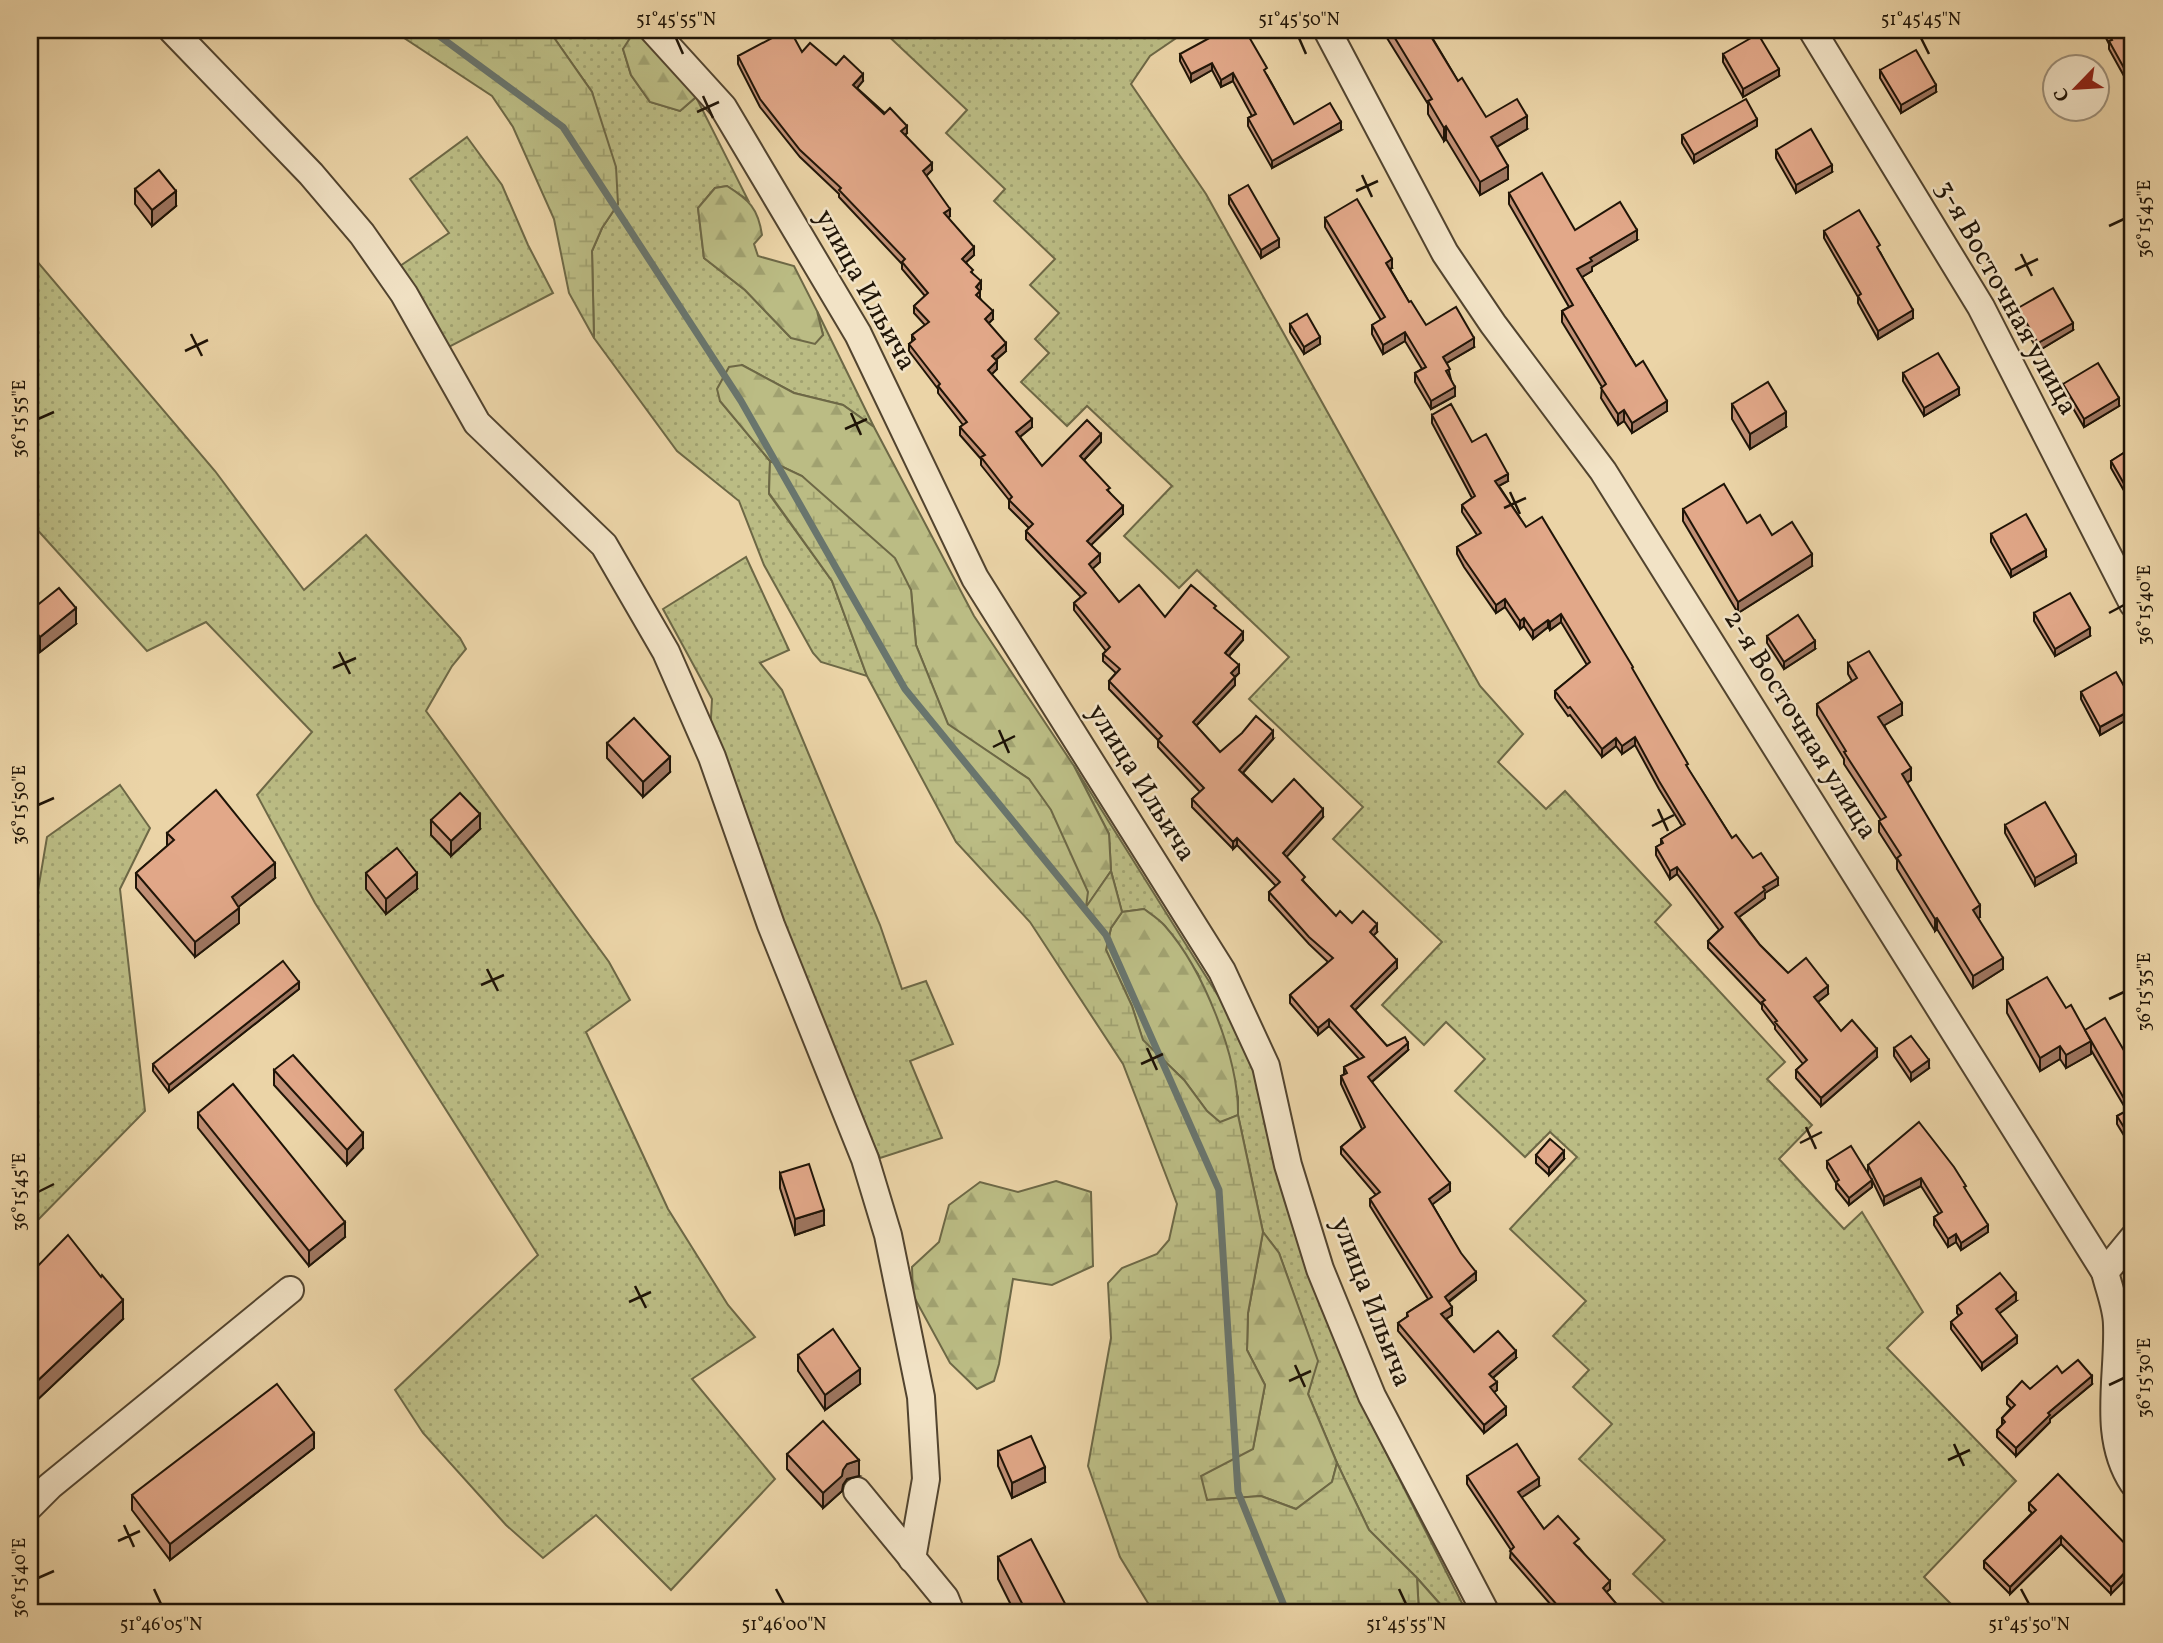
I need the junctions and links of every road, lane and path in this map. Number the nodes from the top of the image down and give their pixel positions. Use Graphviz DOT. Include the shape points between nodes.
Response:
graph roads {
  1 [pos="172,30"];
  2 [pos="653,30"];
  3 [pos="1327,30"];
  4 [pos="1812,30"];
  5 [pos="2133,604"];
  6 [pos="2133,1238"];
  7 [pos="2105,1272"];
  8 [pos="290,1290"];
  9 [pos="2133,1483"];
  10 [pos="857,1491"];
  11 [pos="30,1506"];
  12 [pos="912,1559"];
  13 [pos="951,1613"];
  14 [pos="1486,1613"];
  1 -- 12 [label="street" via="312,174 362,234 404,294 477,423 604,545 666,652 712,757 771,925 865,1159 888,1235 921,1397 926,1479"];
  2 -- 14 [label="street, улица Ильича" via="723,107 858,334 975,578 1222,971 1266,1066 1288,1165 1320,1269 1367,1383"];
  3 -- 7 [label="street, 2-я Восточная улица" via="1444,253 1603,471"];
  4 -- 5 [label="street, 3-я Восточная улица" via="1981,307"];
  6 -- 7 [label="street"];
  7 -- 9 [label="street, 2-я Восточная улица" via="2117,1322 2114,1432"];
  8 -- 11 [label="street"];
  10 -- 12 [label="street"];
  12 -- 13 [label="street"];
}
